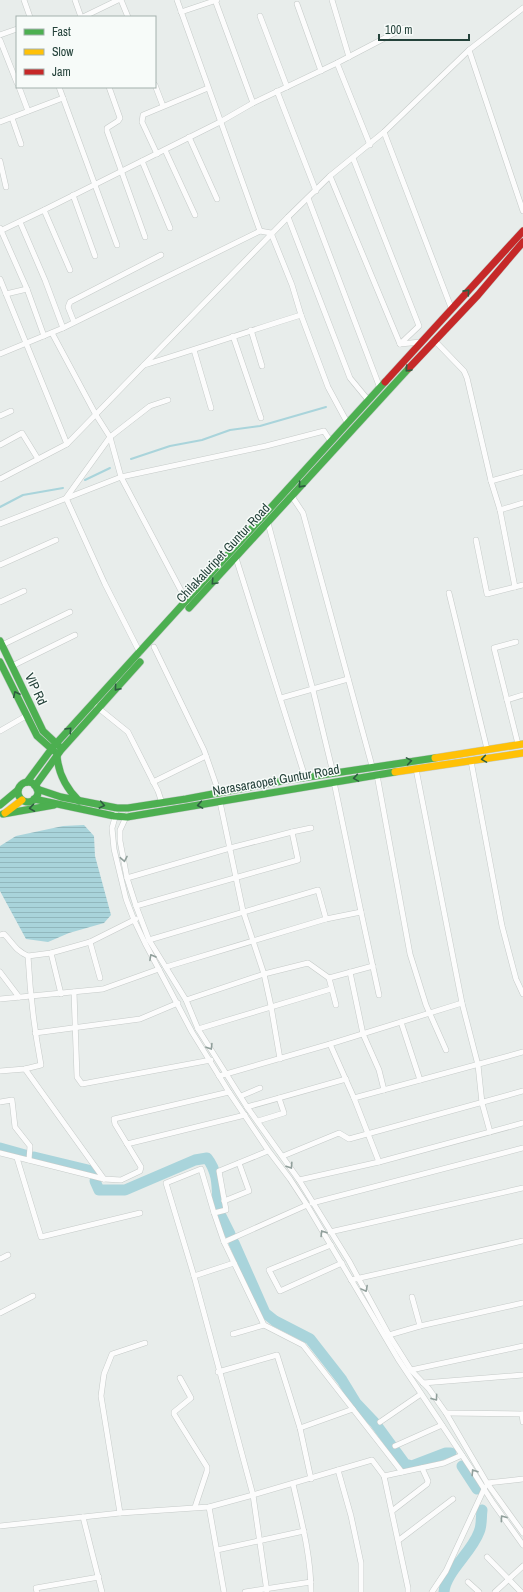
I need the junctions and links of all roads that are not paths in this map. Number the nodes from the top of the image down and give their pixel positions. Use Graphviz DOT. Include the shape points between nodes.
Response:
graph roads {
  1 [pos="24,0"];
  2 [pos="75,0"];
  3 [pos="118,0"];
  4 [pos="121,0"];
  5 [pos="177,0"];
  6 [pos="216,0"];
  7 [pos="332,0"];
  8 [pos="298,4"];
  9 [pos="523,8"];
  10 [pos="181,12"];
  11 [pos="30,16"];
  12 [pos="82,16"];
  13 [pos="84,16"];
  14 [pos="128,16"];
  15 [pos="260,16"];
  16 [pos="404,28"];
  17 [pos="16,29"];
  18 [pos="0,35"];
  19 [pos="0,40"];
  20 [pos="470,50"];
  21 [pos="349,57"];
  22 [pos="337,64"];
  23 [pos="321,71"];
  24 [pos="16,80"];
  25 [pos="287,87"];
  26 [pos="19,88"];
  27 [pos="59,88"];
  28 [pos="109,88"];
  29 [pos="156,88"];
  30 [pos="208,88"];
  31 [pos="277,91"];
  32 [pos="63,98"];
  33 [pos="253,103"];
  34 [pos="163,106"];
  35 [pos="28,111"];
  36 [pos="12,118"];
  37 [pos="0,122"];
  38 [pos="220,122"];
  39 [pos="384,132"];
  40 [pos="190,136"];
  41 [pos="21,144"];
  42 [pos="370,145"];
  43 [pos="165,150"];
  44 [pos="157,154"];
  45 [pos="352,158"];
  46 [pos="0,161"];
  47 [pos="142,161"];
  48 [pos="121,172"];
  49 [pos="330,176"];
  50 [pos="95,184"];
  51 [pos="6,187"];
  52 [pos="316,191"];
  53 [pos="73,195"];
  54 [pos="308,198"];
  55 [pos="217,199"];
  56 [pos="44,210"];
  57 [pos="523,211"];
  58 [pos="195,215"];
  59 [pos="288,217"];
  60 [pos="20,222"];
  61 [pos="170,228"];
  62 [pos="0,230"];
  63 [pos="260,231"];
  64 [pos="523,231"];
  65 [pos="271,233"];
  66 [pos="145,237"];
  67 [pos="523,242"];
  68 [pos="117,245"];
  69 [pos="161,255"];
  70 [pos="95,256"];
  71 [pos="70,270"];
  72 [pos="0,279"];
  73 [pos="27,289"];
  74 [pos="6,294"];
  75 [pos="452,310"];
  76 [pos="301,315"];
  77 [pos="74,322"];
  78 [pos="63,328"];
  79 [pos="251,330"];
  80 [pos="52,332"];
  81 [pos="44,336"];
  82 [pos="233,336"];
  83 [pos="434,340"];
  84 [pos="422,342"];
  85 [pos="27,343"];
  86 [pos="400,344"];
  87 [pos="194,350"];
  88 [pos="0,354"];
  89 [pos="144,365"];
  90 [pos="262,366"];
  91 [pos="380,388"];
  92 [pos="168,400"];
  93 [pos="369,401"];
  94 [pos="211,408"];
  95 [pos="11,411"];
  96 [pos="96,415"];
  97 [pos="0,416"];
  98 [pos="262,418"];
  99 [pos="348,424"];
  100 [pos="110,437"];
  101 [pos="331,442"];
  102 [pos="67,444"];
  103 [pos="0,445"];
  104 [pos="38,459"];
  105 [pos="523,472"];
  106 [pos="121,477"];
  107 [pos="0,479"];
  108 [pos="491,481"];
  109 [pos="289,494"];
  110 [pos="66,498"];
  111 [pos="523,503"];
  112 [pos="500,510"];
  113 [pos="268,523"];
  114 [pos="0,524"];
  115 [pos="56,540"];
  116 [pos="476,540"];
  117 [pos="236,558"];
  118 [pos="0,565"];
  119 [pos="523,585"];
  120 [pos="515,586"];
  121 [pos="24,592"];
  122 [pos="449,593"];
  123 [pos="0,602"];
  124 [pos="186,602"];
  125 [pos="70,612"];
  126 [pos="75,635"];
  127 [pos="516,642"];
  128 [pos="1,643"];
  129 [pos="154,647"];
  130 [pos="140,654"];
  131 [pos="0,662"];
  132 [pos="12,666"];
  133 [pos="2,671"];
  134 [pos="348,679"];
  135 [pos="313,690"];
  136 [pos="523,695"];
  137 [pos="281,698"];
  138 [pos="508,700"];
  139 [pos="96,707"];
  140 [pos="26,716"];
  141 [pos="0,731"];
  142 [pos="521,744"];
  143 [pos="487,749"];
  144 [pos="57,750"];
  145 [pos="523,754"];
  146 [pos="206,756"];
  147 [pos="471,761"];
  148 [pos="372,766"];
  149 [pos="416,769"];
  150 [pos="333,772"];
  151 [pos="377,775"];
  152 [pos="305,777"];
  153 [pos="27,782"];
  154 [pos="153,782"];
  155 [pos="334,782"];
  156 [pos="36,788"];
  157 [pos="18,790"];
  158 [pos="219,793"];
  159 [pos="34,799"];
  160 [pos="22,800"];
  161 [pos="79,801"];
  162 [pos="220,802"];
  163 [pos="162,803"];
  164 [pos="61,804"];
  165 [pos="0,805"];
  166 [pos="118,808"];
  167 [pos="128,808"];
  168 [pos="2,815"];
  169 [pos="116,816"];
  170 [pos="127,817"];
  171 [pos="311,828"];
  172 [pos="292,832"];
  173 [pos="230,848"];
  174 [pos="127,878"];
  175 [pos="237,879"];
  176 [pos="136,906"];
  177 [pos="243,911"];
  178 [pos="360,912"];
  179 [pos="140,917"];
  180 [pos="326,919"];
  181 [pos="134,920"];
  182 [pos="0,935"];
  183 [pos="149,940"];
  184 [pos="253,941"];
  185 [pos="90,942"];
  186 [pos="51,954"];
  187 [pos="28,956"];
  188 [pos="373,966"];
  189 [pos="166,967"];
  190 [pos="159,969"];
  191 [pos="0,972"];
  192 [pos="350,972"];
  193 [pos="264,974"];
  194 [pos="100,978"];
  195 [pos="329,978"];
  196 [pos="331,989"];
  197 [pos="74,992"];
  198 [pos="62,994"];
  199 [pos="523,994"];
  200 [pos="30,995"];
  201 [pos="379,995"];
  202 [pos="19,997"];
  203 [pos="0,999"];
  204 [pos="186,1000"];
  205 [pos="178,1003"];
  206 [pos="462,1003"];
  207 [pos="336,1005"];
  208 [pos="271,1006"];
  209 [pos="430,1014"];
  210 [pos="401,1022"];
  211 [pos="75,1028"];
  212 [pos="198,1029"];
  213 [pos="35,1033"];
  214 [pos="363,1034"];
  215 [pos="330,1044"];
  216 [pos="446,1050"];
  217 [pos="523,1052"];
  218 [pos="280,1059"];
  219 [pos="211,1060"];
  220 [pos="478,1065"];
  221 [pos="25,1069"];
  222 [pos="0,1071"];
  223 [pos="227,1073"];
  224 [pos="220,1076"];
  225 [pos="346,1079"];
  226 [pos="420,1080"];
  227 [pos="260,1088"];
  228 [pos="384,1090"];
  229 [pos="523,1091"];
  230 [pos="229,1092"];
  231 [pos="241,1096"];
  232 [pos="279,1098"];
  233 [pos="354,1098"];
  234 [pos="0,1102"];
  235 [pos="482,1103"];
  236 [pos="247,1107"];
  237 [pos="245,1115"];
  238 [pos="258,1121"];
  239 [pos="523,1123"];
  240 [pos="490,1132"];
  241 [pos="368,1134"];
  242 [pos="127,1144"];
  243 [pos="523,1148"];
  244 [pos="268,1150"];
  245 [pos="0,1153"];
  246 [pos="283,1156"];
  247 [pos="17,1158"];
  248 [pos="29,1160"];
  249 [pos="379,1162"];
  250 [pos="239,1163"];
  251 [pos="104,1179"];
  252 [pos="299,1180"];
  253 [pos="523,1188"];
  254 [pos="224,1201"];
  255 [pos="310,1204"];
  256 [pos="140,1213"];
  257 [pos="214,1213"];
  258 [pos="330,1232"];
  259 [pos="523,1241"];
  260 [pos="224,1242"];
  261 [pos="331,1245"];
  262 [pos="8,1255"];
  263 [pos="0,1259"];
  264 [pos="234,1263"];
  265 [pos="342,1263"];
  266 [pos="194,1276"];
  267 [pos="359,1278"];
  268 [pos="352,1280"];
  269 [pos="33,1296"];
  270 [pos="412,1297"];
  271 [pos="523,1304"];
  272 [pos="0,1313"];
  273 [pos="264,1325"];
  274 [pos="420,1326"];
  275 [pos="233,1334"];
  276 [pos="389,1334"];
  277 [pos="145,1343"];
  278 [pos="523,1346"];
  279 [pos="411,1370"];
  280 [pos="218,1372"];
  281 [pos="523,1376"];
  282 [pos="180,1378"];
  283 [pos="423,1383"];
  284 [pos="421,1394"];
  285 [pos="353,1409"];
  286 [pos="446,1413"];
  287 [pos="523,1414"];
  288 [pos="380,1422"];
  289 [pos="523,1422"];
  290 [pos="442,1425"];
  291 [pos="300,1428"];
  292 [pos="395,1446"];
  293 [pos="462,1455"];
  294 [pos="422,1468"];
  295 [pos="338,1470"];
  296 [pos="402,1472"];
  297 [pos="384,1476"];
  298 [pos="310,1479"];
  299 [pos="523,1479"];
  300 [pos="487,1483"];
  301 [pos="293,1484"];
  302 [pos="484,1489"];
  303 [pos="253,1496"];
  304 [pos="453,1499"];
  305 [pos="195,1507"];
  306 [pos="209,1507"];
  307 [pos="392,1511"];
  308 [pos="120,1513"];
  309 [pos="83,1517"];
  310 [pos="0,1526"];
  311 [pos="304,1531"];
  312 [pos="523,1533"];
  313 [pos="261,1539"];
  314 [pos="399,1540"];
  315 [pos="523,1545"];
  316 [pos="217,1550"];
  317 [pos="487,1557"];
  318 [pos="523,1566"];
  319 [pos="99,1577"];
  320 [pos="509,1579"];
  321 [pos="311,1582"];
  322 [pos="468,1582"];
  323 [pos="267,1590"];
  324 [pos="37,1592"];
  325 [pos="102,1592"];
  326 [pos="224,1592"];
  327 [pos="245,1592"];
  328 [pos="311,1592"];
  329 [pos="361,1592"];
  330 [pos="408,1592"];
  331 [pos="432,1592"];
  332 [pos="479,1592"];
  333 [pos="495,1592"];
  334 [pos="521,1592"];
  1 -- 11 [label="street"];
  2 -- 12 [label="street"];
  3 -- 13 [label="street"];
  4 -- 14 [label="street"];
  5 -- 10 [label="street"];
  6 -- 10 [label="street"];
  6 -- 33 [label="street"];
  7 -- 21 [label="street"];
  8 -- 23 [label="street"];
  9 -- 20 [label="street"];
  10 -- 30 [label="street"];
  15 -- 25 [label="street"];
  16 -- 21 [label="street"];
  17 -- 18 [label="street"];
  19 -- 24 [label="street"];
  20 -- 39 [label="street"];
  20 -- 57 [label="street"];
  21 -- 22 [label="street"];
  22 -- 23 [label="street"];
  22 -- 42 [label="street"];
  23 -- 25 [label="street"];
  25 -- 31 [label="street"];
  26 -- 35 [label="street"];
  27 -- 32 [label="street"];
  28 -- 48 [label="street" via="120,118 107,128 107,131"];
  29 -- 34 [label="street"];
  30 -- 34 [label="street"];
  30 -- 38 [label="street"];
  31 -- 33 [label="street"];
  31 -- 52 [label="street"];
  32 -- 35 [label="street"];
  32 -- 50 [label="street"];
  33 -- 38 [label="street"];
  34 -- 44 [label="street" via="146,113 142,118"];
  35 -- 36 [label="street"];
  36 -- 37 [label="street"];
  36 -- 41 [label="street"];
  38 -- 40 [label="street"];
  38 -- 63 [label="street"];
  39 -- 42 [label="street"];
  39 -- 75 [label="street"];
  40 -- 43 [label="street"];
  40 -- 55 [label="street"];
  42 -- 45 [label="street"];
  43 -- 44 [label="street"];
  43 -- 58 [label="street"];
  44 -- 47 [label="street"];
  45 -- 49 [label="street"];
  45 -- 86 [label="street" via="419,326"];
  46 -- 51 [label="street"];
  47 -- 48 [label="street"];
  47 -- 61 [label="street"];
  48 -- 50 [label="street"];
  48 -- 66 [label="street"];
  49 -- 52 [label="street"];
  49 -- 86 [label="street"];
  50 -- 53 [label="street"];
  50 -- 68 [label="street"];
  52 -- 54 [label="street"];
  53 -- 56 [label="street"];
  53 -- 70 [label="street"];
  54 -- 59 [label="street"];
  54 -- 91 [label="street"];
  56 -- 60 [label="street"];
  56 -- 71 [label="street"];
  59 -- 65 [label="street"];
  59 -- 93 [label="street" via="350,378"];
  60 -- 62 [label="street"];
  60 -- 78 [label="street"];
  62 -- 73 [label="street"];
  63 -- 65 [label="street"];
  63 -- 77 [label="street"];
  75 -- 64 [label="main road, Chilakaluripet Guntur Road, one-way"];
  65 -- 76 [label="street"];
  65 -- 89 [label="street"];
  67 -- 83 [label="main road, Chilakaluripet Guntur Road" via="478,295"];
  69 -- 77 [label="street" via="70,302 68,307"];
  72 -- 74 [label="street"];
  73 -- 74 [label="street"];
  73 -- 81 [label="street"];
  74 -- 85 [label="street"];
  75 -- 84 [label="main road, Chilakaluripet Guntur Road"];
  76 -- 79 [label="street"];
  76 -- 99 [label="street" via="328,387"];
  77 -- 78 [label="street"];
  78 -- 80 [label="street"];
  79 -- 82 [label="street"];
  79 -- 90 [label="street"];
  80 -- 81 [label="street"];
  80 -- 96 [label="street"];
  81 -- 85 [label="street"];
  82 -- 87 [label="street"];
  82 -- 98 [label="street"];
  83 -- 108 [label="street" via="464,371 467,378"];
  83 -- 109 [label="main road, Chilakaluripet Guntur Road, one-way"];
  84 -- 86 [label="street"];
  84 -- 91 [label="main road, Chilakaluripet Guntur Road"];
  85 -- 88 [label="street"];
  85 -- 102 [label="street"];
  87 -- 89 [label="street"];
  87 -- 94 [label="street"];
  89 -- 96 [label="street"];
  91 -- 93 [label="main road, Chilakaluripet Guntur Road"];
  92 -- 100 [label="street" via="150,406"];
  93 -- 99 [label="main road, Chilakaluripet Guntur Road"];
  95 -- 97 [label="street"];
  96 -- 100 [label="street"];
  96 -- 102 [label="street"];
  99 -- 101 [label="main road, Chilakaluripet Guntur Road"];
  100 -- 106 [label="street"];
  100 -- 110 [label="street"];
  101 -- 106 [label="street" via="324,431"];
  101 -- 109 [label="main road, Chilakaluripet Guntur Road"];
  102 -- 104 [label="street"];
  103 -- 104 [label="street" via="22,433"];
  104 -- 107 [label="street"];
  105 -- 108 [label="street"];
  106 -- 110 [label="street"];
  106 -- 124 [label="street"];
  108 -- 112 [label="street"];
  109 -- 113 [label="main road, Chilakaluripet Guntur Road"];
  109 -- 124 [label="main road, Chilakaluripet Guntur Road"];
  109 -- 134 [label="street" via="303,513"];
  110 -- 114 [label="street"];
  110 -- 130 [label="street" via="104,584"];
  111 -- 112 [label="street"];
  112 -- 120 [label="street"];
  113 -- 117 [label="main road, Chilakaluripet Guntur Road"];
  113 -- 135 [label="street"];
  115 -- 118 [label="street"];
  116 -- 120 [label="street" via="487,594"];
  117 -- 129 [label="main road, Chilakaluripet Guntur Road, one-way"];
  117 -- 137 [label="street"];
  119 -- 120 [label="street"];
  121 -- 123 [label="street"];
  122 -- 143 [label="street"];
  124 -- 130 [label="main road, Chilakaluripet Guntur Road"];
  125 -- 128 [label="street"];
  126 -- 132 [label="street"];
  127 -- 138 [label="street" via="494,648"];
  128 -- 132 [label="main road, VIP Rd"];
  129 -- 139 [label="main road, Chilakaluripet Guntur Road, one-way"];
  129 -- 146 [label="street"];
  130 -- 139 [label="main road, Chilakaluripet Guntur Road"];
  131 -- 133 [label="main road, VIP Rd"];
  132 -- 144 [label="main road, VIP Rd" via="43,731"];
  140 -- 133 [label="main road, VIP Rd, one-way"];
  134 -- 135 [label="street"];
  134 -- 148 [label="street"];
  135 -- 137 [label="street"];
  135 -- 150 [label="street"];
  136 -- 138 [label="street"];
  137 -- 152 [label="street"];
  138 -- 142 [label="street"];
  139 -- 144 [label="main road, Chilakaluripet Guntur Road"];
  139 -- 154 [label="street" via="128,732"];
  140 -- 141 [label="street"];
  140 -- 144 [label="main road, VIP Rd" via="37,736"];
  142 -- 143 [label="main road, Narasaraopet Guntur Road"];
  148 -- 143 [label="main road, Narasaraopet Guntur Road, one-way"];
  144 -- 153 [label="main road, Chilakaluripet Guntur Road"];
  144 -- 156 [label="main road, Chilakaluripet Guntur Road"];
  144 -- 161 [label="main road" via="60,775"];
  145 -- 147 [label="main road, Narasaraopet Guntur Road, one-way"];
  146 -- 154 [label="street"];
  146 -- 158 [label="street"];
  147 -- 149 [label="main road, Narasaraopet Guntur Road"];
  147 -- 199 [label="street" via="502,926 516,979"];
  148 -- 150 [label="main road, Narasaraopet Guntur Road"];
  149 -- 151 [label="main road, Narasaraopet Guntur Road"];
  149 -- 206 [label="street"];
  150 -- 152 [label="main road, Narasaraopet Guntur Road"];
  151 -- 155 [label="main road, Narasaraopet Guntur Road, one-way"];
  151 -- 209 [label="street" via="410,954"];
  152 -- 158 [label="main road, Narasaraopet Guntur Road"];
  153 -- 156 [label="main road"];
  153 -- 157 [label="main road"];
  154 -- 163 [label="street"];
  155 -- 162 [label="main road, Narasaraopet Guntur Road"];
  155 -- 178 [label="street"];
  156 -- 159 [label="main road" via="37,795"];
  156 -- 161 [label="main road, Narasaraopet Guntur Road"];
  157 -- 160 [label="main road"];
  157 -- 165 [label="main road"];
  158 -- 163 [label="main road, Narasaraopet Guntur Road"];
  159 -- 160 [label="main road" via="28,802"];
  159 -- 164 [label="main road, Narasaraopet Guntur Road"];
  160 -- 168 [label="main road"];
  161 -- 166 [label="main road, Narasaraopet Guntur Road, one-way"];
  162 -- 170 [label="main road, Narasaraopet Guntur Road, one-way"];
  162 -- 173 [label="street"];
  163 -- 167 [label="main road, Narasaraopet Guntur Road"];
  164 -- 168 [label="main road, one-way"];
  164 -- 169 [label="main road, Narasaraopet Guntur Road"];
  166 -- 167 [label="main road, Narasaraopet Guntur Road"];
  166 -- 169 [label="street"];
  167 -- 170 [label="street"];
  169 -- 170 [label="main road, Narasaraopet Guntur Road"];
  169 -- 181 [label="street" via="112,828 114,849"];
  170 -- 174 [label="street, one-way" via="120,830"];
  171 -- 172 [label="street"];
  172 -- 173 [label="street"];
  172 -- 175 [label="street" via="298,860"];
  173 -- 174 [label="street"];
  173 -- 175 [label="street"];
  174 -- 176 [label="street"];
  175 -- 176 [label="street"];
  175 -- 177 [label="street"];
  176 -- 179 [label="street"];
  177 -- 180 [label="street" via="318,890"];
  177 -- 183 [label="street"];
  177 -- 184 [label="street"];
  178 -- 180 [label="street"];
  178 -- 188 [label="street"];
  179 -- 181 [label="street"];
  179 -- 183 [label="street"];
  180 -- 184 [label="street"];
  181 -- 185 [label="street"];
  190 -- 181 [label="street, one-way"];
  182 -- 187 [label="street" via="4,934 15,948"];
  183 -- 189 [label="street"];
  184 -- 189 [label="street"];
  184 -- 193 [label="street"];
  185 -- 186 [label="street"];
  185 -- 194 [label="street"];
  186 -- 187 [label="street"];
  186 -- 198 [label="street"];
  187 -- 200 [label="street"];
  188 -- 192 [label="street"];
  188 -- 201 [label="street"];
  189 -- 204 [label="street"];
  190 -- 197 [label="street" via="103,989"];
  190 -- 205 [label="street"];
  191 -- 202 [label="street"];
  192 -- 195 [label="street"];
  192 -- 214 [label="street"];
  193 -- 195 [label="street" via="308,963"];
  193 -- 204 [label="street"];
  193 -- 208 [label="street"];
  195 -- 196 [label="street"];
  196 -- 207 [label="street"];
  196 -- 208 [label="street"];
  197 -- 198 [label="street"];
  197 -- 211 [label="street"];
  198 -- 200 [label="street"];
  200 -- 202 [label="street"];
  200 -- 213 [label="street"];
  202 -- 203 [label="street"];
  204 -- 212 [label="street"];
  205 -- 211 [label="street" via="140,1019"];
  205 -- 219 [label="street" via="192,1032"];
  206 -- 209 [label="street"];
  206 -- 220 [label="street"];
  208 -- 212 [label="street"];
  208 -- 218 [label="street"];
  209 -- 210 [label="street"];
  209 -- 216 [label="street"];
  210 -- 214 [label="street"];
  210 -- 226 [label="street"];
  211 -- 213 [label="street"];
  211 -- 219 [label="street" via="77,1077 82,1084"];
  212 -- 223 [label="street, one-way"];
  213 -- 221 [label="street" via="41,1065"];
  214 -- 215 [label="street"];
  214 -- 228 [label="street" via="379,1070"];
  215 -- 218 [label="street"];
  215 -- 225 [label="street"];
  217 -- 220 [label="street"];
  218 -- 223 [label="street"];
  219 -- 224 [label="street"];
  220 -- 226 [label="street"];
  220 -- 235 [label="street"];
  221 -- 222 [label="street"];
  221 -- 251 [label="street"];
  223 -- 224 [label="street"];
  223 -- 231 [label="street"];
  224 -- 230 [label="street"];
  225 -- 232 [label="street"];
  225 -- 233 [label="street"];
  226 -- 228 [label="street"];
  227 -- 231 [label="street"];
  228 -- 233 [label="street"];
  229 -- 235 [label="street"];
  230 -- 237 [label="street"];
  230 -- 242 [label="street" via="117,1117 114,1119 115,1124"];
  231 -- 236 [label="street"];
  232 -- 236 [label="street"];
  232 -- 238 [label="street" via="284,1113"];
  233 -- 241 [label="street"];
  234 -- 248 [label="street" via="12,1100 15,1127 30,1146"];
  235 -- 240 [label="street"];
  235 -- 241 [label="street"];
  236 -- 238 [label="street"];
  237 -- 242 [label="street"];
  237 -- 244 [label="street"];
  238 -- 246 [label="street"];
  239 -- 240 [label="street"];
  240 -- 249 [label="street"];
  241 -- 246 [label="street" via="349,1139 339,1134"];
  241 -- 249 [label="street"];
  242 -- 251 [label="street" via="140,1164 140,1170 121,1180"];
  243 -- 255 [label="street"];
  244 -- 250 [label="street"];
  244 -- 255 [label="street"];
  245 -- 247 [label="street"];
  246 -- 252 [label="street, one-way"];
  247 -- 248 [label="street"];
  247 -- 256 [label="street" via="41,1237"];
  248 -- 251 [label="street"];
  249 -- 252 [label="street"];
  250 -- 254 [label="street" via="219,1171"];
  250 -- 254 [label="street" via="249,1191"];
  252 -- 255 [label="street"];
  253 -- 258 [label="street"];
  254 -- 257 [label="street" via="226,1210"];
  255 -- 258 [label="street"];
  255 -- 260 [label="street"];
  261 -- 255 [label="street, one-way"];
  257 -- 260 [label="street"];
  257 -- 266 [label="street" via="201,1169 166,1182"];
  258 -- 267 [label="street"];
  259 -- 267 [label="street"];
  260 -- 264 [label="street"];
  261 -- 265 [label="street"];
  261 -- 265 [label="street" via="269,1270 280,1291"];
  262 -- 263 [label="street"];
  264 -- 266 [label="street"];
  264 -- 273 [label="street"];
  265 -- 268 [label="street"];
  266 -- 280 [label="street"];
  267 -- 268 [label="street"];
  267 -- 276 [label="street, one-way"];
  268 -- 284 [label="street"];
  269 -- 272 [label="street"];
  270 -- 274 [label="street"];
  271 -- 274 [label="street"];
  273 -- 275 [label="street"];
  273 -- 285 [label="street" via="303,1345"];
  274 -- 276 [label="street"];
  276 -- 279 [label="street"];
  277 -- 308 [label="street" via="112,1354 104,1374 101,1396"];
  278 -- 279 [label="street"];
  279 -- 283 [label="street"];
  280 -- 291 [label="street" via="277,1355"];
  280 -- 303 [label="street"];
  281 -- 283 [label="street"];
  282 -- 305 [label="street" via="191,1398 174,1414 207,1467"];
  283 -- 286 [label="street, one-way"];
  284 -- 288 [label="street"];
  284 -- 290 [label="street"];
  285 -- 291 [label="street"];
  285 -- 296 [label="street"];
  286 -- 287 [label="street"];
  286 -- 300 [label="street"];
  287 -- 289 [label="street"];
  290 -- 292 [label="street"];
  290 -- 293 [label="street"];
  291 -- 298 [label="street"];
  293 -- 294 [label="street" via="444,1463"];
  302 -- 293 [label="street, one-way"];
  294 -- 296 [label="street"];
  294 -- 307 [label="street" via="427,1484"];
  295 -- 297 [label="street" via="372,1460"];
  295 -- 298 [label="street"];
  295 -- 329 [label="street" via="361,1563"];
  296 -- 297 [label="street"];
  297 -- 307 [label="street"];
  298 -- 301 [label="street"];
  299 -- 300 [label="street"];
  300 -- 302 [label="street"];
  300 -- 312 [label="street"];
  301 -- 303 [label="street"];
  301 -- 311 [label="street"];
  315 -- 302 [label="street, one-way"];
  302 -- 331 [label="street" via="446,1571"];
  303 -- 306 [label="street"];
  303 -- 313 [label="street"];
  304 -- 314 [label="street"];
  305 -- 306 [label="street"];
  305 -- 308 [label="street"];
  306 -- 316 [label="street"];
  307 -- 314 [label="street"];
  308 -- 309 [label="street"];
  309 -- 310 [label="street"];
  309 -- 319 [label="street"];
  311 -- 313 [label="street"];
  311 -- 321 [label="street"];
  313 -- 316 [label="street"];
  313 -- 323 [label="street"];
  314 -- 330 [label="street"];
  316 -- 326 [label="street"];
  317 -- 320 [label="street"];
  318 -- 320 [label="street"];
  319 -- 324 [label="street" via="36,1588"];
  319 -- 325 [label="street"];
  320 -- 333 [label="street"];
  320 -- 334 [label="street"];
  321 -- 323 [label="street"];
  321 -- 328 [label="street"];
  322 -- 332 [label="street"];
  323 -- 327 [label="street"];
}
